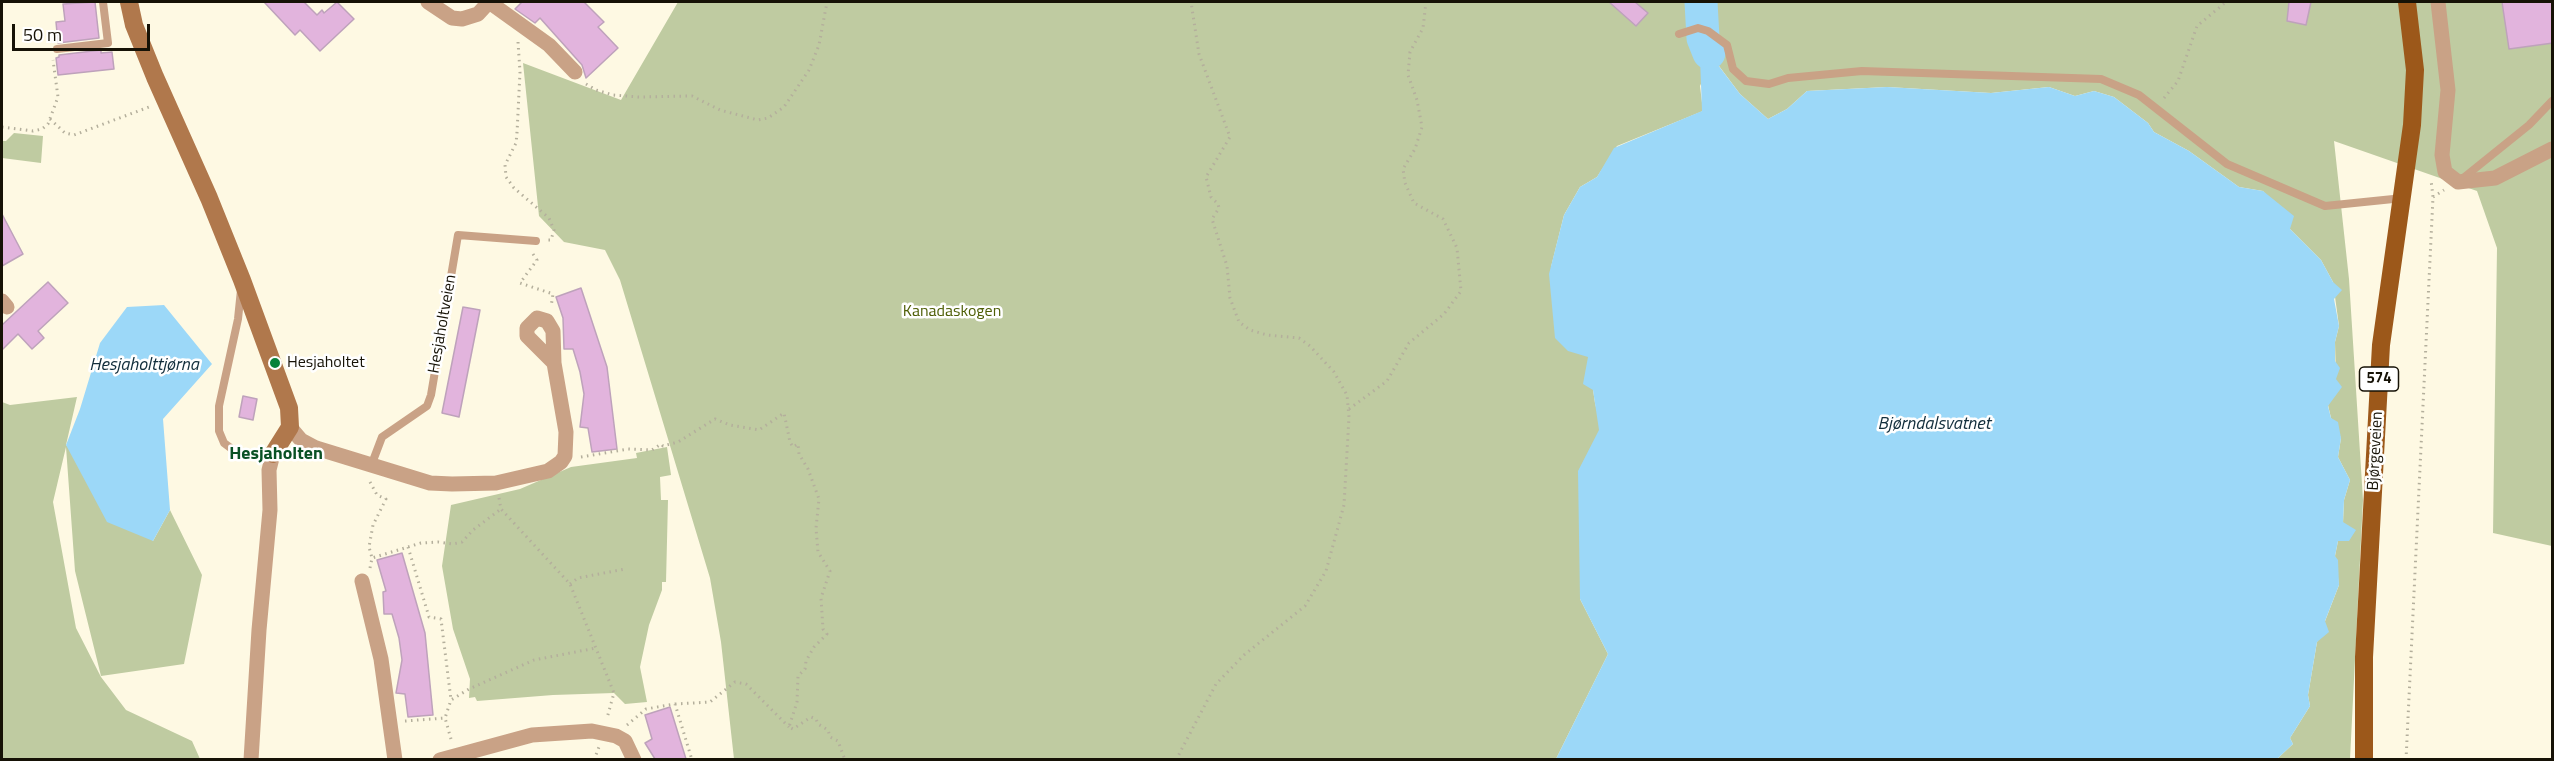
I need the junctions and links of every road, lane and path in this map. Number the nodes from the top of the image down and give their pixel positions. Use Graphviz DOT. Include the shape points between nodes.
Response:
graph roads {
  1 [pos="103,2"];
  2 [pos="129,2"];
  3 [pos="428,2"];
  4 [pos="489,2"];
  5 [pos="827,2"];
  6 [pos="1191,2"];
  7 [pos="1426,2"];
  8 [pos="2226,2"];
  9 [pos="2407,2"];
  10 [pos="2438,2"];
  11 [pos="518,22"];
  12 [pos="1679,34"];
  13 [pos="57,50"];
  14 [pos="575,72"];
  15 [pos="165,101"];
  16 [pos="2553,102"];
  17 [pos="2156,107"];
  18 [pos="50,119"];
  19 [pos="2,127"];
  20 [pos="2553,149"];
  21 [pos="2458,182"];
  22 [pos="2433,197"];
  23 [pos="2403,198"];
  24 [pos="536,241"];
  25 [pos="533,256"];
  26 [pos="242,280"];
  27 [pos="547,321"];
  28 [pos="554,363"];
  29 [pos="1348,409"];
  30 [pos="290,427"];
  31 [pos="271,462"];
  32 [pos="561,462"];
  33 [pos="369,471"];
  34 [pos="496,483"];
  35 [pos="501,509"];
  36 [pos="408,546"];
  37 [pos="372,558"];
  38 [pos="625,568"];
  39 [pos="362,581"];
  40 [pos="570,584"];
  41 [pos="596,648"];
  42 [pos="451,700"];
  43 [pos="675,704"];
  44 [pos="445,718"];
  45 [pos="388,722"];
  46 [pos="789,727"];
  47 [pos="603,732"];
  48 [pos="455,755"];
  49 [pos="596,755"];
  50 [pos="251,759"];
  51 [pos="395,759"];
  52 [pos="440,759"];
  53 [pos="594,759"];
  54 [pos="634,759"];
  55 [pos="692,759"];
  56 [pos="845,759"];
  57 [pos="1176,759"];
  58 [pos="2364,759"];
  59 [pos="2406,759"];
  1 -- 13 [label="lane" via="108,43"];
  2 -- 15 [label="main road" via="134,25"];
  3 -- 4 [label="street" via="452,18 462,19 478,14"];
  4 -- 11 [label="street"];
  5 -- 14 [label="path" via="819,45 809,70 784,107 768,118 758,120 720,110 692,96 613,95 596,90"];
  6 -- 29 [label="path" via="1199,54 1230,137 1206,177 1211,197 1219,208 1212,219 1239,322 1250,330 1299,338 1310,346 1334,372 1347,395"];
  7 -- 29 [label="path" via="1423,28 1410,52 1408,75 1422,127 1403,169 1414,203 1443,219 1457,248 1461,291 1444,314 1408,343 1387,381"];
  8 -- 17 [label="path" via="2197,26 2178,81"];
  9 -- 23 [label="main road, Bjørgeveien / 574" via="2415,70"];
  10 -- 21 [label="street" via="2448,90 2442,155 2445,172"];
  11 -- 14 [label="street" via="549,45"];
  11 -- 24 [label="path" via="517,133 505,165 506,177 514,188 553,225 551,240"];
  12 -- 17 [label="lane" via="1698,28 1708,31 1727,45 1733,69 1746,81 1769,84 1788,78 1862,70 2101,79 2139,94"];
  13 -- 18 [label="path" via="52,53 58,97"];
  15 -- 18 [label="path" via="70,135"];
  15 -- 26 [label="main road"];
  16 -- 21 [label="lane"];
  17 -- 23 [label="lane" via="2227,164 2325,206"];
  18 -- 19 [label="path" via="39,130"];
  20 -- 21 [label="street" via="2494,177"];
  22 -- 59 [label="path"];
  23 -- 58 [label="main road, Bjørgeveien / 574" via="2381,345 2364,657"];
  24 -- 33 [label="lane, Hesjaholtveien" via="458,235 427,406 382,437"];
  25 -- 27 [label="path" via="537,260 520,283 553,294"];
  26 -- 30 [label="main road" via="290,408"];
  26 -- 31 [label="lane" via="238,319 219,406 219,431 224,443 236,452"];
  27 -- 28 [label="street" via="553,332"];
  27 -- 28 [label="street" via="533,320 526,328 527,336"];
  28 -- 32 [label="street" via="566,432 567,447"];
  29 -- 57 [label="path" via="1344,505 1326,571 1305,606 1244,655 1216,684"];
  30 -- 31 [label="main road"];
  30 -- 33 [label="street" via="301,440"];
  31 -- 50 [label="street"];
  32 -- 34 [label="street" via="548,471"];
  32 -- 46 [label="path" via="628,449 652,450 661,444 678,442 716,419 759,430 784,412 790,442 793,447 798,444 819,499 818,552 830,568 821,598 826,634 798,676 797,702"];
  33 -- 34 [label="street" via="430,483"];
  33 -- 37 [label="path" via="376,495 386,499 373,525 369,547"];
  34 -- 35 [label="path"];
  35 -- 36 [label="path" via="462,542"];
  35 -- 40 [label="path"];
  36 -- 37 [label="path"];
  36 -- 42 [label="path" via="429,617 441,619"];
  37 -- 39 [label="path" via="369,579"];
  38 -- 40 [label="path" via="578,578"];
  39 -- 45 [label="street" via="381,659"];
  40 -- 41 [label="path"];
  41 -- 42 [label="path" via="534,660"];
  41 -- 47 [label="path" via="614,693"];
  42 -- 44 [label="path"];
  43 -- 46 [label="path" via="710,702 735,682 746,684"];
  43 -- 47 [label="path" via="646,708 624,727"];
  43 -- 55 [label="path"];
  44 -- 45 [label="path"];
  44 -- 48 [label="path"];
  45 -- 51 [label="street"];
  46 -- 56 [label="path" via="793,729 811,717 816,719 838,741"];
  47 -- 48 [label="street" via="532,735"];
  47 -- 54 [label="street" via="625,741"];
  48 -- 52 [label="street"];
  49 -- 53 [label="path"];
}
